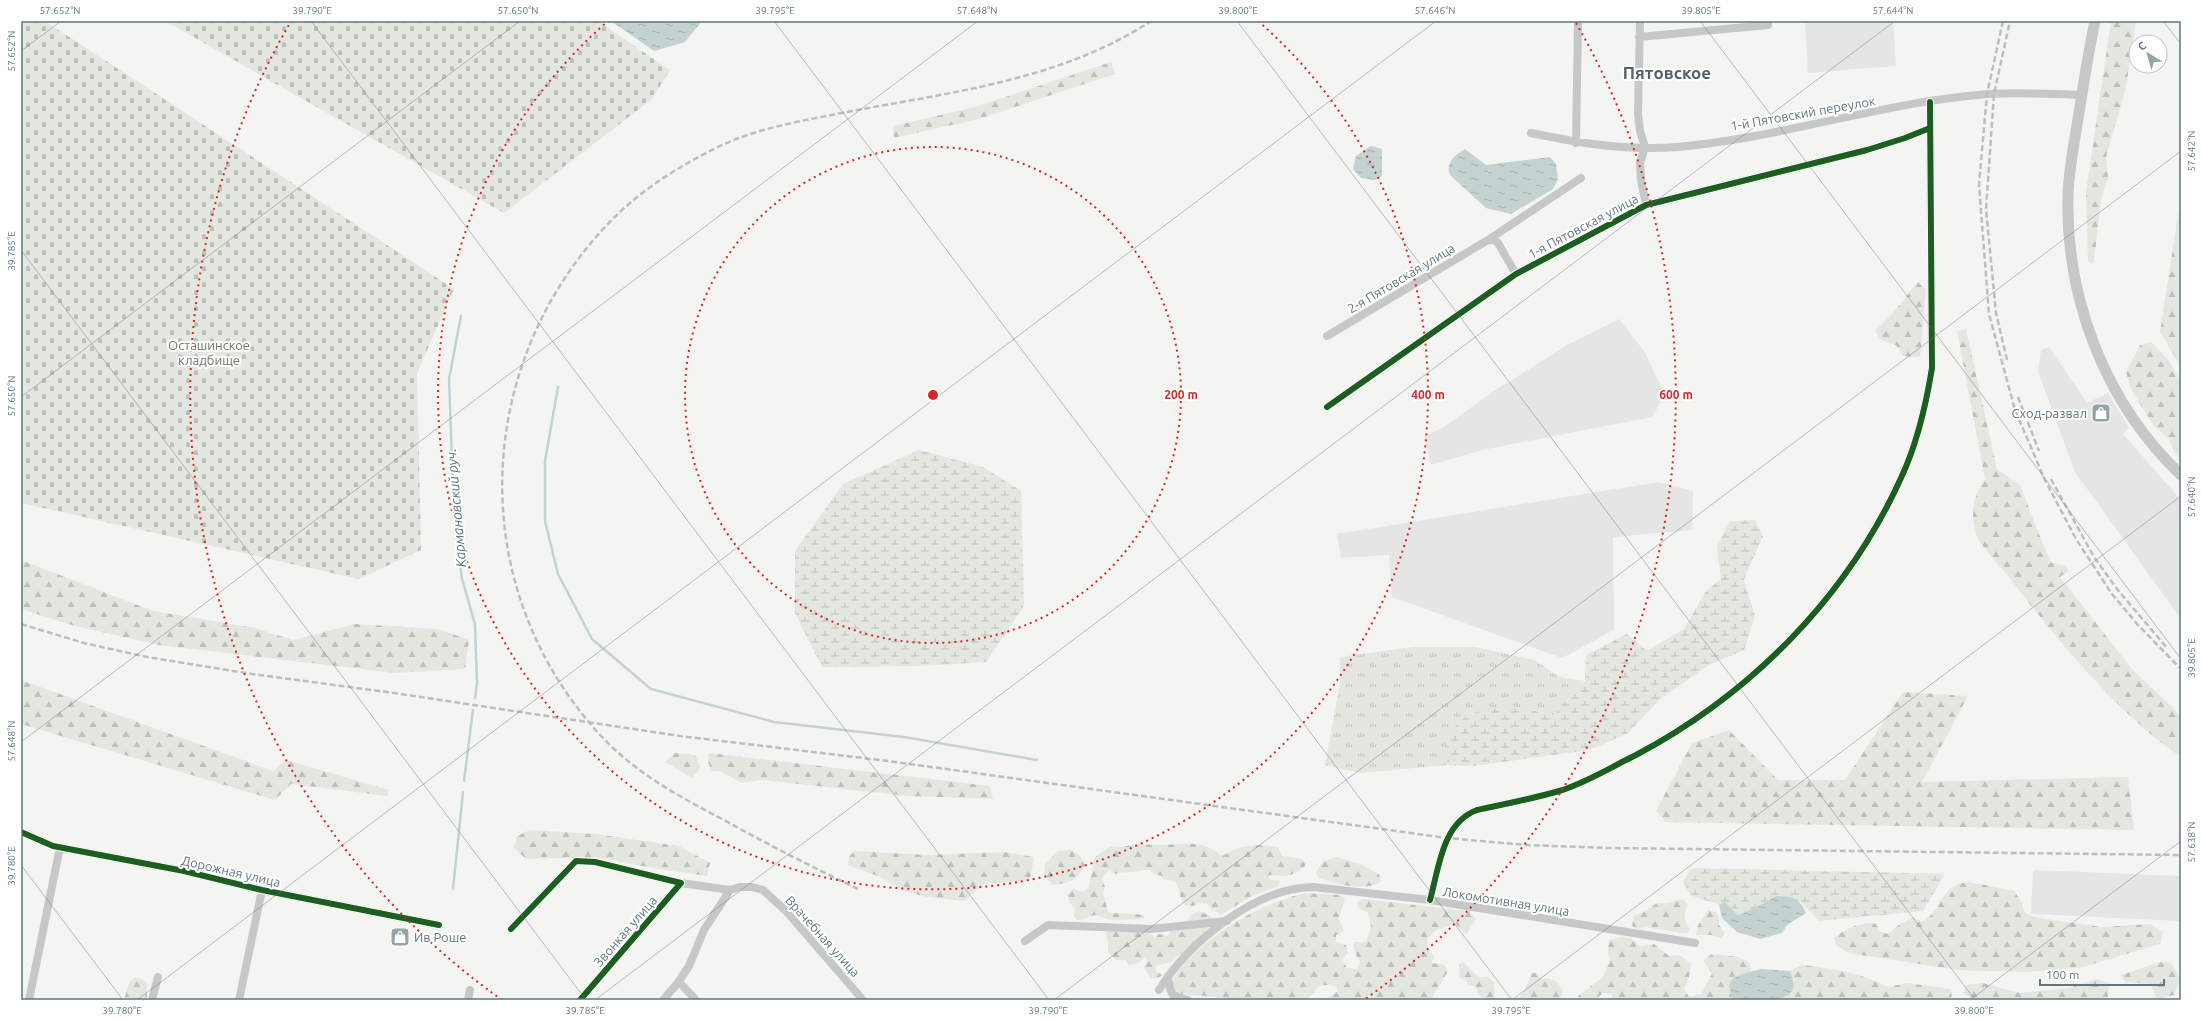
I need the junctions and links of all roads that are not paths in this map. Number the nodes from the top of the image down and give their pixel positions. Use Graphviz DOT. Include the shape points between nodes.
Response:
graph roads {
  1 [pos="1578,21"];
  2 [pos="1640,21"];
  3 [pos="2095,21"];
  4 [pos="1768,25"];
  5 [pos="1639,37"];
  6 [pos="2081,95"];
  7 [pos="1930,102"];
  8 [pos="1930,128"];
  9 [pos="1531,133"];
  10 [pos="1576,143"];
  11 [pos="1645,147"];
  12 [pos="1581,178"];
  13 [pos="1646,205"];
  14 [pos="1488,240"];
  15 [pos="1516,274"];
  16 [pos="1327,336"];
  17 [pos="1327,407"];
  18 [pos="2181,475"];
  19 [pos="21,832"];
  20 [pos="60,847"];
  21 [pos="681,883"];
  22 [pos="262,890"];
  23 [pos="730,890"];
  24 [pos="1430,900"];
  25 [pos="1227,921"];
  26 [pos="439,925"];
  27 [pos="511,929"];
  28 [pos="1025,941"];
  29 [pos="1695,943"];
  30 [pos="1168,976"];
  31 [pos="158,977"];
  32 [pos="678,982"];
  33 [pos="470,990"];
  34 [pos="1159,990"];
  35 [pos="29,1000"];
  36 [pos="152,1000"];
  37 [pos="239,1000"];
  38 [pos="468,1000"];
  39 [pos="580,1000"];
  40 [pos="663,1000"];
  41 [pos="696,1000"];
  42 [pos="864,1000"];
  43 [pos="1188,1000"];
  1 -- 10 [label="street"];
  2 -- 5 [label="street"];
  3 -- 6 [label="street"];
  4 -- 5 [label="street"];
  5 -- 11 [label="street" via="1638,114"];
  6 -- 7 [label="street, 1-й Пятовский переулок" via="1987,94"];
  6 -- 18 [label="street" via="2068,193 2070,241 2077,294 2099,358 2118,394 2155,446"];
  7 -- 8 [label="street"];
  7 -- 11 [label="street, 1-й Пятовский переулок" via="1737,138 1677,147"];
  8 -- 13 [label="street, 1-я Пятовская улица" via="1867,150"];
  8 -- 24 [label="street" via="1933,307 1932,368 1926,406 1902,477 1860,553 1805,624 1774,656 1691,724 1606,770 1560,790 1476,810 1458,820 1447,838"];
  9 -- 10 [label="street, 1-й Пятовский переулок"];
  10 -- 11 [label="street, 1-й Пятовский переулок" via="1608,147"];
  11 -- 13 [label="street" via="1640,163"];
  12 -- 14 [label="street, 2-я Пятовская улица"];
  13 -- 15 [label="street, 1-я Пятовская улица"];
  14 -- 15 [label="street" via="1498,243"];
  14 -- 16 [label="street, 2-я Пятовская улица"];
  15 -- 17 [label="street, 1-я Пятовская улица"];
  19 -- 20 [label="street, Дорожная улица"];
  20 -- 22 [label="street, Дорожная улица" via="184,871"];
  20 -- 35 [label="street"];
  21 -- 23 [label="street"];
  21 -- 27 [label="street, Звонкая улица" via="594,862 576,861"];
  21 -- 39 [label="street, Звонкая улица"];
  22 -- 26 [label="street, Дорожная улица"];
  22 -- 37 [label="street"];
  23 -- 32 [label="street" via="704,930 689,966"];
  23 -- 42 [label="street, Врачебная улица" via="740,887 763,890 786,910"];
  24 -- 25 [label="street, Локомотивная улица" via="1299,887 1285,890 1256,903"];
  24 -- 29 [label="street, Локомотивная улица"];
  25 -- 28 [label="street" via="1151,929 1048,925"];
  25 -- 30 [label="street, Локомотивная улица" via="1190,950"];
  30 -- 34 [label="street, Локомотивная улица"];
  30 -- 43 [label="street" via="1173,995"];
  31 -- 36 [label="street"];
  32 -- 40 [label="street"];
  32 -- 41 [label="street"];
  33 -- 38 [label="street"];
}
